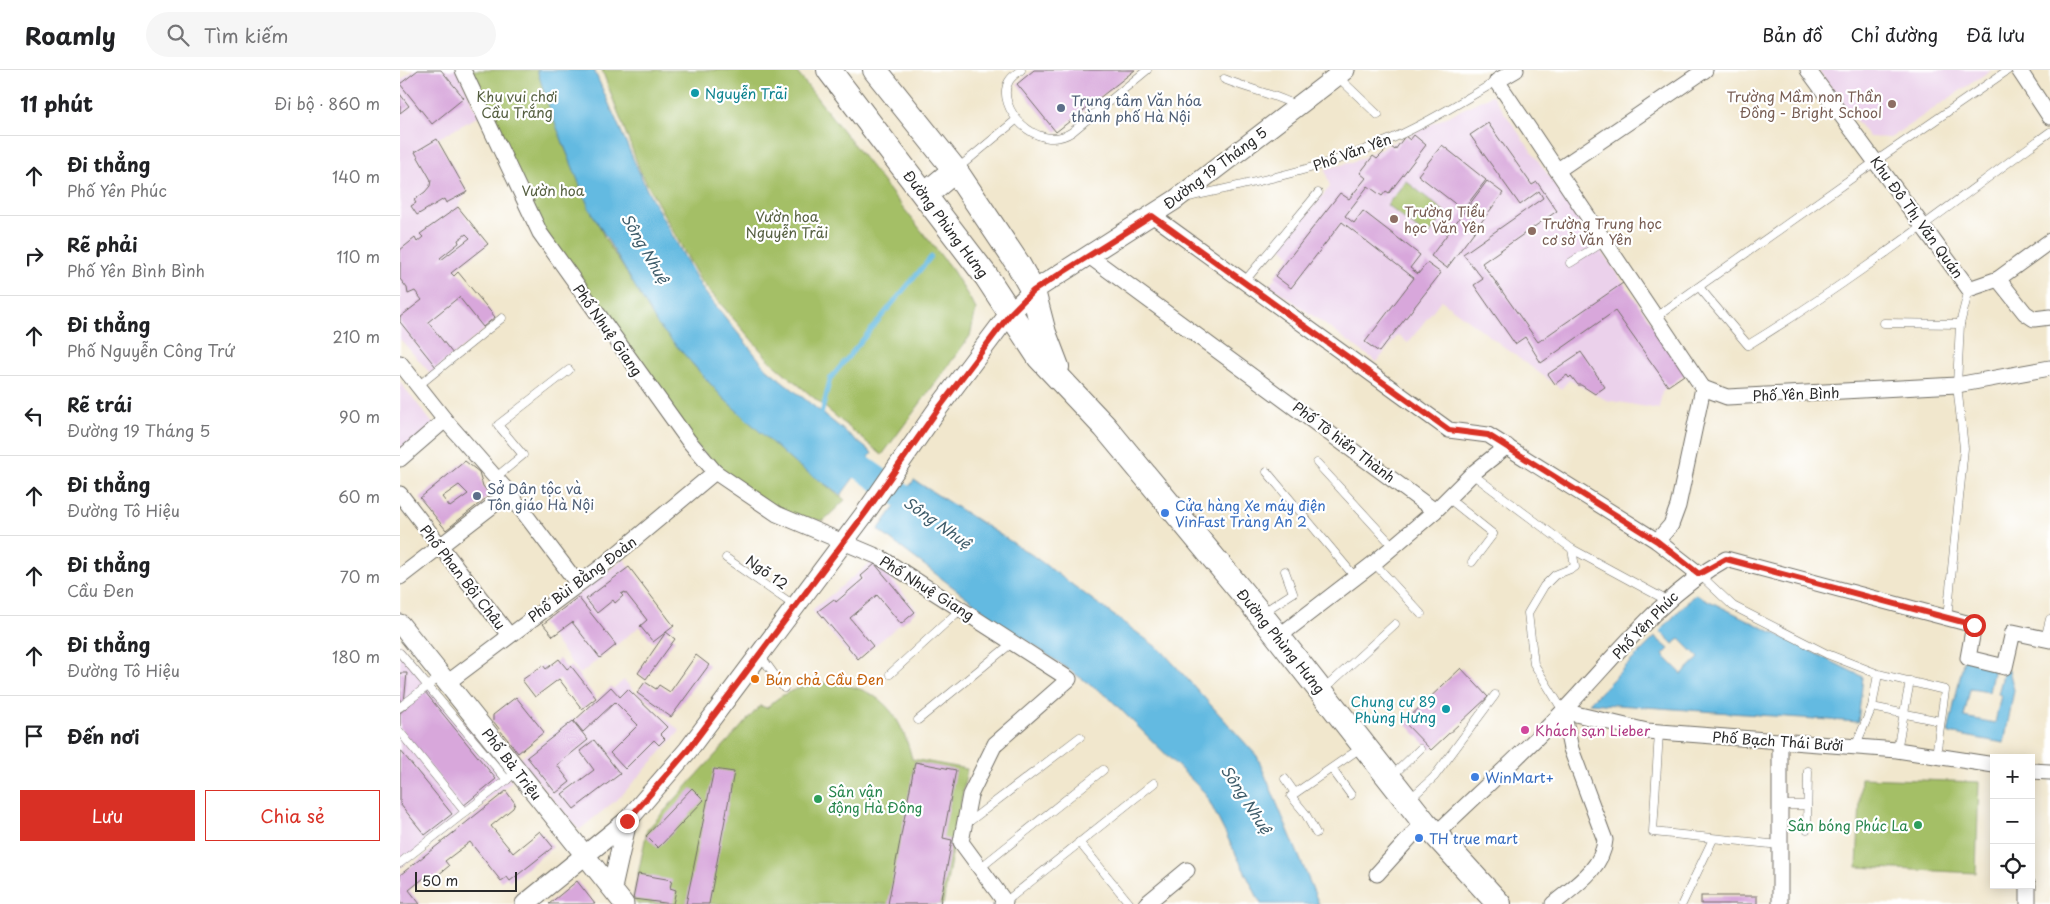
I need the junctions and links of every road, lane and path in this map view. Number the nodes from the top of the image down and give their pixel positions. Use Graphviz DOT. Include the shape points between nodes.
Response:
graph roads {
  1 [pos="463,70"];
  2 [pos="875,70"];
  3 [pos="1021,70"];
  4 [pos="1147,70"];
  5 [pos="1516,70"];
  6 [pos="1705,70"];
  7 [pos="1808,70"];
  8 [pos="2008,70"];
  9 [pos="2019,70"];
  10 [pos="835,72"];
  11 [pos="1338,72"];
  12 [pos="1224,79"];
  13 [pos="1497,81"];
  14 [pos="1297,106"];
  15 [pos="1378,115"];
  16 [pos="2050,117"];
  17 [pos="1016,120"];
  18 [pos="2050,132"];
  19 [pos="1876,161"];
  20 [pos="956,170"];
  21 [pos="1558,170"];
  22 [pos="1318,193"];
  23 [pos="925,195"];
  24 [pos="1174,200"];
  25 [pos="1152,216"];
  26 [pos="1923,225"];
  27 [pos="1605,240"];
  28 [pos="2050,241"];
  29 [pos="1089,256"];
  30 [pos="1570,263"];
  31 [pos="1998,279"];
  32 [pos="1244,282"];
  33 [pos="1699,287"];
  34 [pos="1970,289"];
  35 [pos="1033,291"];
  36 [pos="1010,314"];
  37 [pos="2050,317"];
  38 [pos="502,318"];
  39 [pos="1656,318"];
  40 [pos="1884,323"];
  41 [pos="1960,324"];
  42 [pos="400,363"];
  43 [pos="2050,368"];
  44 [pos="569,370"];
  45 [pos="1062,378"];
  46 [pos="1957,385"];
  47 [pos="418,386"];
  48 [pos="1704,388"];
  49 [pos="445,420"];
  50 [pos="1507,446"];
  51 [pos="400,459"];
  52 [pos="1317,463"];
  53 [pos="715,472"];
  54 [pos="1267,472"];
  55 [pos="1472,474"];
  56 [pos="495,478"];
  57 [pos="509,493"];
  58 [pos="400,494"];
  59 [pos="1448,498"];
  60 [pos="1435,511"];
  61 [pos="1657,541"];
  62 [pos="841,543"];
  63 [pos="438,546"];
  64 [pos="1393,546"];
  65 [pos="1572,549"];
  66 [pos="726,558"];
  67 [pos="1472,562"];
  68 [pos="1374,563"];
  69 [pos="1285,571"];
  70 [pos="1699,574"];
  71 [pos="400,577"];
  72 [pos="1355,577"];
  73 [pos="578,584"];
  74 [pos="1666,600"];
  75 [pos="795,606"];
  76 [pos="960,609"];
  77 [pos="1260,614"];
  78 [pos="1422,614"];
  79 [pos="1947,619"];
  80 [pos="2050,619"];
  81 [pos="400,624"];
  82 [pos="1395,624"];
  83 [pos="508,635"];
  84 [pos="1278,637"];
  85 [pos="2047,640"];
  86 [pos="1013,642"];
  87 [pos="404,647"];
  88 [pos="758,653"];
  89 [pos="890,674"];
  90 [pos="1878,674"];
  91 [pos="439,681"];
  92 [pos="1910,681"];
  93 [pos="784,688"];
  94 [pos="1322,692"];
  95 [pos="1495,695"];
  96 [pos="400,707"];
  97 [pos="1872,707"];
  98 [pos="1563,711"];
  99 [pos="1904,714"];
  100 [pos="918,720"];
  101 [pos="1940,721"];
  102 [pos="400,732"];
  103 [pos="1659,732"];
  104 [pos="1080,737"];
  105 [pos="1780,741"];
  106 [pos="1364,746"];
  107 [pos="1855,747"];
  108 [pos="1420,749"];
  109 [pos="1897,750"];
  110 [pos="1936,756"];
  111 [pos="1990,764"];
  112 [pos="1332,769"];
  113 [pos="1103,770"];
  114 [pos="1808,771"];
  115 [pos="2035,771"];
  116 [pos="2050,772"];
  117 [pos="512,776"];
  118 [pos="1390,777"];
  119 [pos="1285,779"];
  120 [pos="1154,783"];
  121 [pos="1295,793"];
  122 [pos="1351,795"];
  123 [pos="1409,801"];
  124 [pos="1807,804"];
  125 [pos="1780,806"];
  126 [pos="466,812"];
  127 [pos="627,821"];
  128 [pos="965,825"];
  129 [pos="1430,828"];
  130 [pos="1807,829"];
  131 [pos="1316,833"];
  132 [pos="1713,839"];
  133 [pos="1079,842"];
  134 [pos="1780,845"];
  135 [pos="584,856"];
  136 [pos="400,863"];
  137 [pos="980,868"];
  138 [pos="1187,870"];
  139 [pos="1377,874"];
  140 [pos="612,888"];
  141 [pos="2028,889"];
  142 [pos="1003,903"];
  143 [pos="525,904"];
  144 [pos="624,904"];
  145 [pos="1130,904"];
  146 [pos="1146,904"];
  147 [pos="1500,904"];
  148 [pos="1553,904"];
  149 [pos="1682,904"];
  150 [pos="1780,904"];
  151 [pos="2028,904"];
  1 -- 53 [label="street, Phố Nhuệ Giang" via="540,233 629,360"];
  2 -- 20 [label="main road, Đường Phùng Hưng"];
  3 -- 17 [label="lane" via="1009,81 1006,92"];
  4 -- 17 [label="lane" via="1064,137 1047,139 1034,135"];
  5 -- 13 [label="street, Phố Văn Yên"];
  6 -- 21 [label="street"];
  7 -- 19 [label="street, Khu Đô Thị Văn Quán"];
  8 -- 19 [label="lane"];
  9 -- 16 [label="street"];
  10 -- 23 [label="main road, Đường Phùng Hưng"];
  11 -- 14 [label="street, Đường 19 Tháng 5"];
  11 -- 15 [label="lane"];
  12 -- 14 [label="lane"];
  13 -- 21 [label="street"];
  13 -- 24 [label="lane, Phố Văn Yên" via="1414,128 1347,156 1277,177"];
  14 -- 24 [label="street, Đường 19 Tháng 5"];
  17 -- 20 [label="lane"];
  18 -- 26 [label="lane"];
  19 -- 26 [label="street, Khu Đô Thị Văn Quán"];
  19 -- 33 [label="lane"];
  20 -- 23 [label="main road"];
  20 -- 35 [label="main road, Đường Phùng Hưng"];
  21 -- 27 [label="street"];
  22 -- 32 [label="lane"];
  23 -- 36 [label="main road, Đường Phùng Hưng" via="986,276"];
  24 -- 25 [label="street, Đường 19 Tháng 5"];
  25 -- 29 [label="street, Đường 19 Tháng 5"];
  25 -- 32 [label="street"];
  26 -- 33 [label="lane" via="1748,345"];
  26 -- 34 [label="street, Khu Đô Thị Văn Quán"];
  27 -- 30 [label="lane"];
  27 -- 39 [label="street"];
  28 -- 31 [label="street, Khu Đô Thị Văn Quán"];
  29 -- 35 [label="street, Đường 19 Tháng 5"];
  29 -- 60 [label="street, Phố Tô hiến Thành"];
  31 -- 34 [label="street, Khu Đô Thị Văn Quán"];
  31 -- 37 [label="street" via="2024,313 2034,319"];
  32 -- 50 [label="street" via="1449,430 1488,435"];
  33 -- 39 [label="lane"];
  34 -- 41 [label="lane"];
  35 -- 36 [label="street, Đường 19 Tháng 5"];
  35 -- 45 [label="main road, Đường Phùng Hưng" via="1044,333"];
  36 -- 45 [label="main road, Đường Phùng Hưng" via="1039,357"];
  36 -- 62 [label="street, Đường 19 Tháng 5"];
  38 -- 47 [label="lane"];
  39 -- 48 [label="street"];
  40 -- 41 [label="lane"];
  41 -- 46 [label="lane"];
  42 -- 47 [label="street"];
  43 -- 46 [label="street, Phố Yên Bình"];
  44 -- 56 [label="lane" via="498,425 523,455"];
  45 -- 77 [label="main road, Đường Phùng Hưng"];
  46 -- 48 [label="street, Phố Yên Bình" via="1728,397"];
  46 -- 79 [label="lane" via="1963,457"];
  47 -- 49 [label="street"];
  48 -- 61 [label="street" via="1678,506 1671,525"];
  49 -- 51 [label="street"];
  49 -- 56 [label="street"];
  50 -- 55 [label="street"];
  50 -- 61 [label="street"];
  52 -- 64 [label="lane"];
  53 -- 62 [label="street, Phố Nhuệ Giang" via="777,514"];
  53 -- 73 [label="street, Phố Bùi Bằng Đoàn"];
  54 -- 72 [label="lane"];
  55 -- 59 [label="street"];
  55 -- 65 [label="lane"];
  56 -- 57 [label="street"];
  57 -- 63 [label="street"];
  57 -- 73 [label="street"];
  58 -- 63 [label="street, Phố Phan Bội Châu"];
  59 -- 60 [label="street"];
  59 -- 67 [label="lane" via="1493,534"];
  60 -- 64 [label="street"];
  61 -- 70 [label="street"];
  62 -- 75 [label="street, Đường 19 Tháng 5"];
  62 -- 76 [label="street, Phố Nhuệ Giang" via="881,558"];
  63 -- 71 [label="street"];
  63 -- 83 [label="street, Phố Phan Bội Châu"];
  64 -- 68 [label="street"];
  65 -- 74 [label="lane"];
  65 -- 98 [label="lane" via="1575,567 1555,575 1544,586 1528,613 1534,664"];
  66 -- 75 [label="lane, Ngõ 12"];
  68 -- 72 [label="street"];
  68 -- 78 [label="lane"];
  69 -- 77 [label="lane" via="1293,593"];
  70 -- 74 [label="street, Phố Yên Phúc"];
  70 -- 79 [label="street, Phố Yên Phúc" via="1726,559"];
  70 -- 90 [label="lane" via="1733,606 1828,654"];
  72 -- 84 [label="street"];
  73 -- 83 [label="street, Phố Bùi Bằng Đoàn"];
  74 -- 98 [label="street, Phố Yên Phúc"];
  75 -- 88 [label="street, Đường 19 Tháng 5"];
  76 -- 86 [label="street, Phố Nhuệ Giang"];
  76 -- 89 [label="lane"];
  77 -- 84 [label="main road, Đường Phùng Hưng"];
  79 -- 85 [label="street, Phố Yên Phúc" via="1974,625 1968,658 2005,667 2013,632"];
  80 -- 85 [label="lane"];
  81 -- 87 [label="street, Phố Bà Triệu"];
  82 -- 94 [label="lane"];
  83 -- 91 [label="street, Phố Bùi Bằng Đoàn"];
  84 -- 94 [label="main road, Đường Phùng Hưng"];
  86 -- 100 [label="lane"];
  86 -- 128 [label="street, Phố Nhuệ Giang" via="1069,679 996,744 970,795"];
  87 -- 91 [label="street, Phố Bà Triệu"];
  88 -- 93 [label="lane"];
  88 -- 127 [label="street, Đường 19 Tháng 5" via="688,750"];
  90 -- 92 [label="lane"];
  90 -- 97 [label="lane"];
  91 -- 96 [label="lane"];
  91 -- 117 [label="street, Phố Bà Triệu"];
  92 -- 99 [label="lane"];
  92 -- 101 [label="lane" via="1945,690"];
  94 -- 106 [label="main road, Đường Phùng Hưng"];
  95 -- 123 [label="lane" via="1434,777"];
  97 -- 99 [label="lane"];
  97 -- 107 [label="lane"];
  98 -- 103 [label="street, Phố Bạch Thái Bưởi"];
  98 -- 129 [label="street, Phố Yên Phúc"];
  98 -- 148 [label="street" via="1571,749 1605,840 1597,862 1583,879"];
  99 -- 101 [label="lane"];
  99 -- 109 [label="lane"];
  101 -- 110 [label="lane"];
  102 -- 126 [label="lane"];
  103 -- 105 [label="street, Phố Bạch Thái Bưởi"];
  103 -- 132 [label="lane" via="1653,832"];
  104 -- 128 [label="lane"];
  105 -- 107 [label="street, Phố Bạch Thái Bưởi"];
  105 -- 125 [label="street"];
  106 -- 112 [label="lane"];
  106 -- 118 [label="main road, Đường Phùng Hưng"];
  107 -- 109 [label="street, Phố Bạch Thái Bưởi"];
  108 -- 118 [label="lane"];
  109 -- 110 [label="street, Phố Bạch Thái Bưởi"];
  110 -- 111 [label="street, Phố Bạch Thái Bưởi"];
  112 -- 121 [label="lane"];
  112 -- 122 [label="lane"];
  113 -- 137 [label="lane"];
  114 -- 124 [label="lane"];
  115 -- 116 [label="street"];
  117 -- 126 [label="lane"];
  117 -- 135 [label="street, Phố Bà Triệu"];
  118 -- 123 [label="main road, Đường Phùng Hưng"];
  119 -- 121 [label="lane"];
  120 -- 133 [label="lane"];
  121 -- 131 [label="lane" via="1291,796"];
  123 -- 129 [label="main road, Đường Phùng Hưng"];
  124 -- 125 [label="lane"];
  124 -- 130 [label="lane"];
  125 -- 134 [label="street"];
  126 -- 136 [label="lane"];
  127 -- 135 [label="street, Đường 19 Tháng 5"];
  127 -- 140 [label="street"];
  128 -- 137 [label="street, Phố Nhuệ Giang" via="961,842"];
  129 -- 139 [label="street, Phố Yên Phúc"];
  129 -- 147 [label="main road, Đường Phùng Hưng"];
  132 -- 134 [label="lane"];
  132 -- 149 [label="lane"];
  133 -- 142 [label="lane"];
  133 -- 145 [label="lane"];
  134 -- 150 [label="street"];
  135 -- 140 [label="street, Phố Bà Triệu"];
  135 -- 143 [label="street, Đường 19 Tháng 5"];
  137 -- 142 [label="street, Phố Nhuệ Giang"];
  138 -- 146 [label="street"];
  140 -- 144 [label="street, Phố Bà Triệu"];
  141 -- 151 [label="street"];
}
